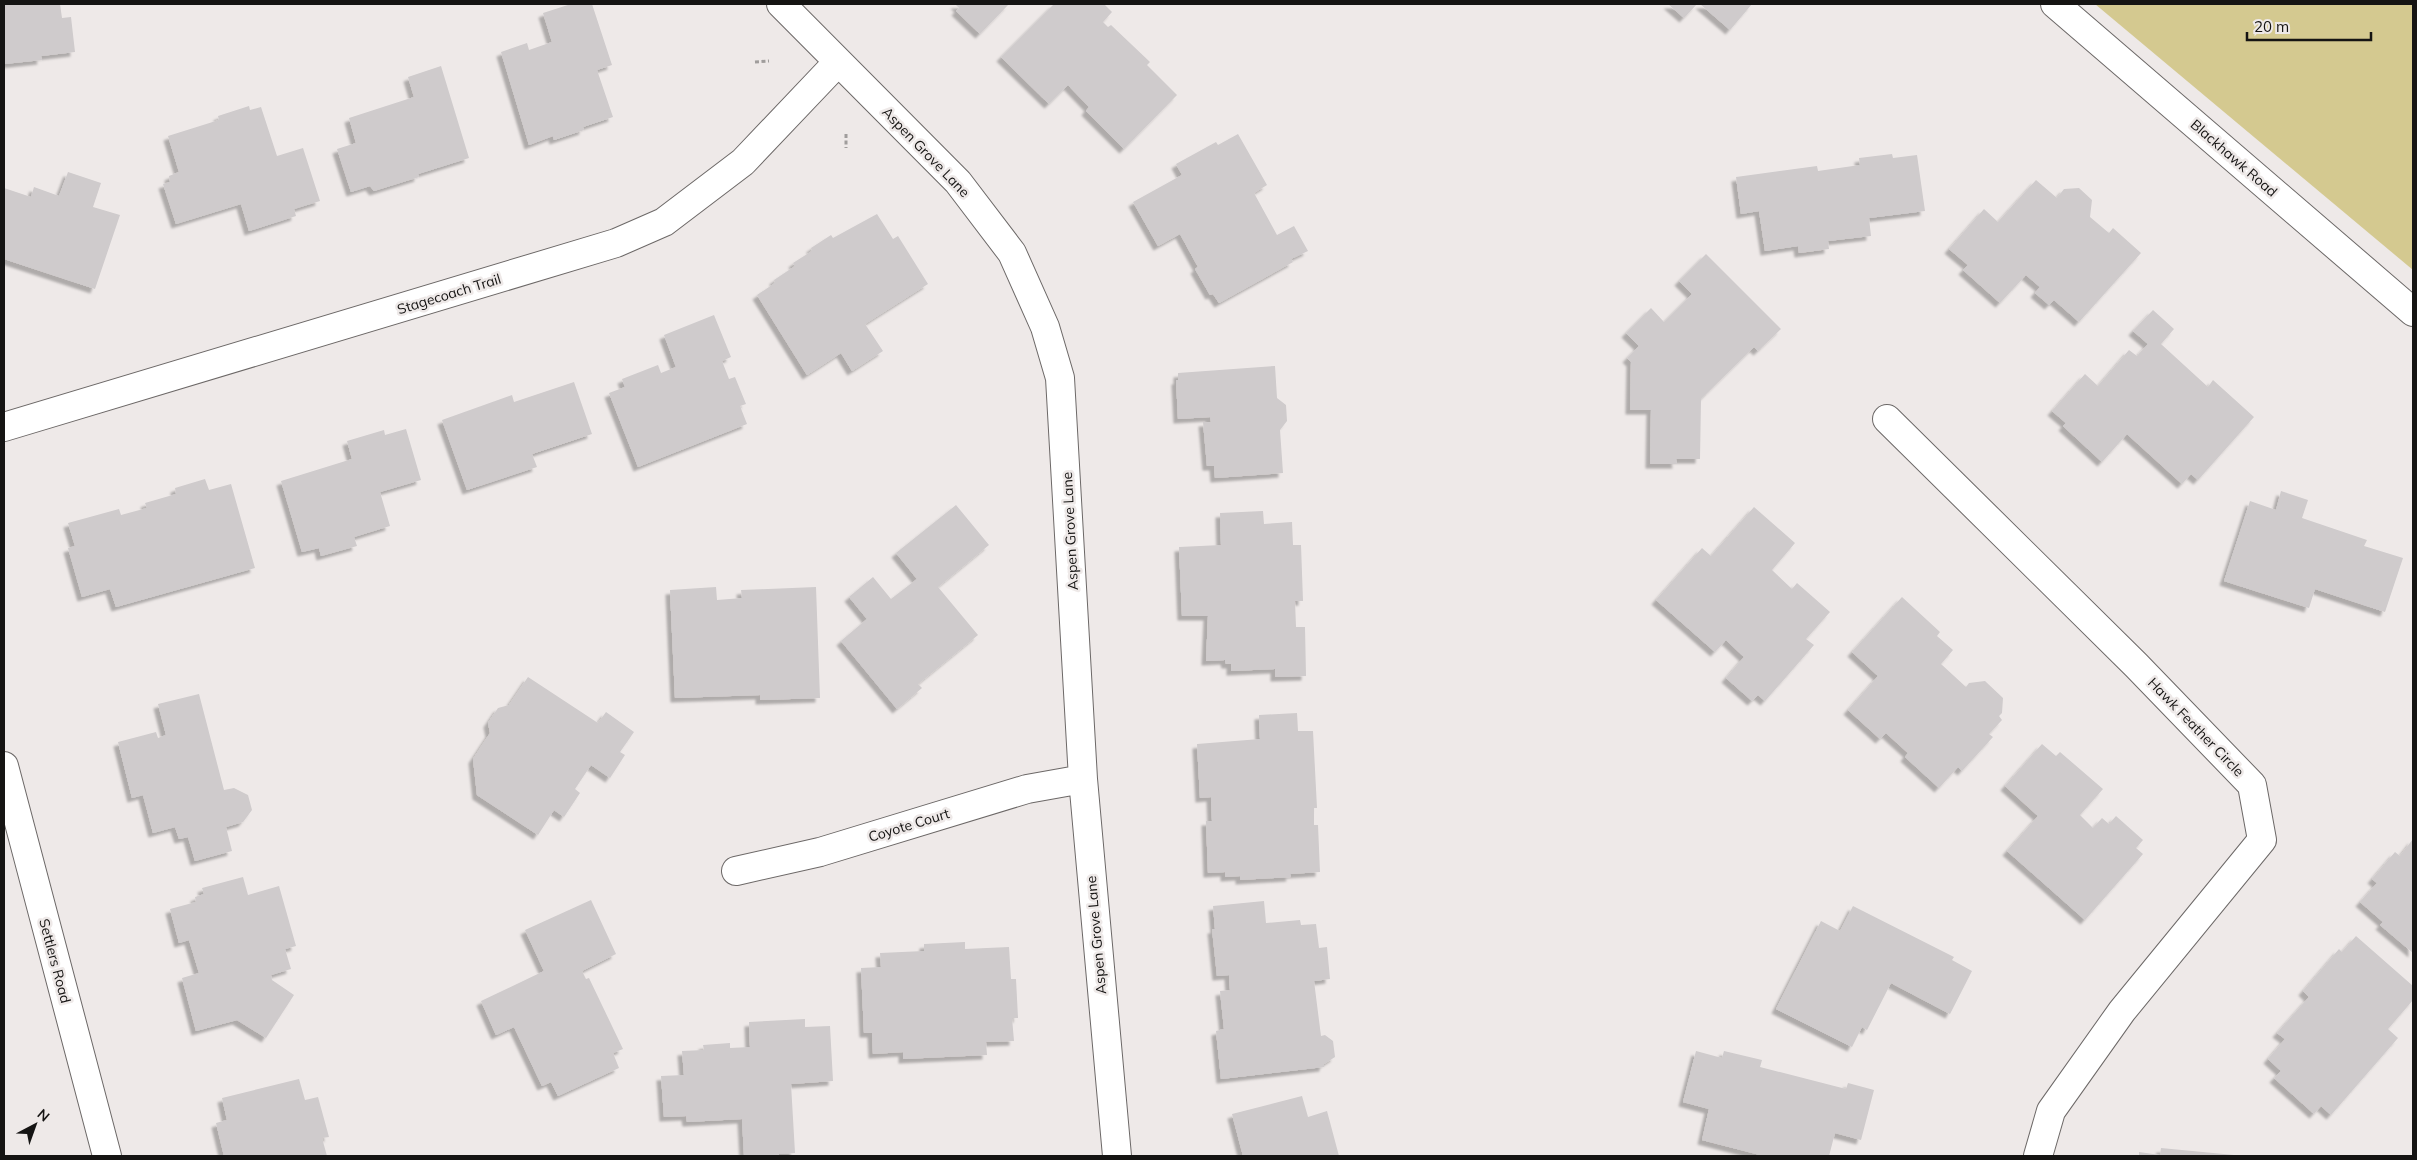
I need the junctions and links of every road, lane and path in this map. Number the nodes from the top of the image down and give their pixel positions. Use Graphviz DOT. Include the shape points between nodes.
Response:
graph roads {
  1 [pos="781,4"];
  2 [pos="2055,4"];
  3 [pos="755,62"];
  4 [pos="769,62"];
  5 [pos="838,62"];
  6 [pos="846,134"];
  7 [pos="846,148"];
  8 [pos="2413,312"];
  9 [pos="1887,419"];
  10 [pos="4,427"];
  11 [pos="4,766"];
  12 [pos="1083,779"];
  13 [pos="736,871"];
  14 [pos="107,1156"];
  15 [pos="1117,1156"];
  16 [pos="2038,1156"];
  1 -- 5 [label="street, Aspen Grove Lane"];
  2 -- 8 [label="street, Blackhawk Road"];
  3 -- 4 [label="path"];
  5 -- 10 [label="street, Stagecoach Trail" via="743,162 664,222 616,243"];
  5 -- 12 [label="street, Aspen Grove Lane" via="958,182 1012,253 1045,327 1060,378"];
  6 -- 7 [label="path"];
  9 -- 16 [label="street, Hawk Feather Circle" via="2136,665 2252,785 2262,840 2122,1011 2051,1111"];
  11 -- 14 [label="street, Settlers Road"];
  12 -- 13 [label="street, Coyote Court" via="1026,788 820,852"];
  12 -- 15 [label="street, Aspen Grove Lane"];
}
